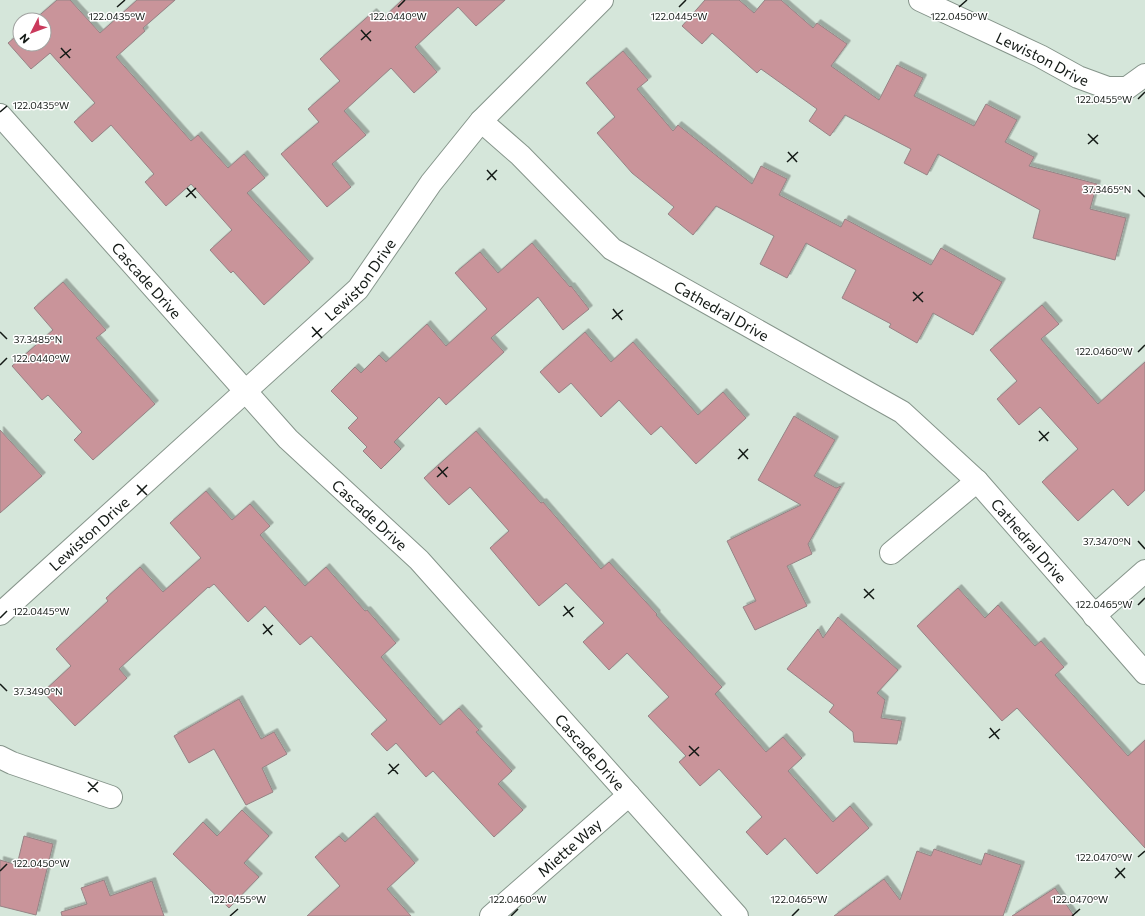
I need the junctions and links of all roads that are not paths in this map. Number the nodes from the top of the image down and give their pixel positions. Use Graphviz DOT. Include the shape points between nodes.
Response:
graph roads {
  1 [pos="602,0"];
  2 [pos="920,0"];
  3 [pos="1145,75"];
  4 [pos="0,115"];
  5 [pos="481,121"];
  6 [pos="245,391"];
  7 [pos="977,481"];
  8 [pos="891,553"];
  9 [pos="1145,571"];
  10 [pos="0,614"];
  11 [pos="1094,616"];
  12 [pos="1145,673"];
  13 [pos="0,757"];
  14 [pos="629,795"];
  15 [pos="111,797"];
  16 [pos="491,916"];
  17 [pos="737,916"];
  1 -- 5 [label="street, Lewiston Drive"];
  2 -- 3 [label="street, Lewiston Drive" via="1040,56 1078,77 1108,88 1127,88"];
  4 -- 6 [label="street, Cascade Drive"];
  5 -- 6 [label="street, Lewiston Drive" via="431,183 358,289"];
  5 -- 7 [label="street, Cathedral Drive" via="520,155 612,249 902,412"];
  6 -- 10 [label="street, Lewiston Drive"];
  6 -- 14 [label="street, Cascade Drive" via="288,439 419,560"];
  7 -- 8 [label="street"];
  7 -- 11 [label="street, Cathedral Drive"];
  9 -- 11 [label="street"];
  11 -- 12 [label="street, Cathedral Drive"];
  13 -- 15 [label="street"];
  14 -- 16 [label="street, Miette Way"];
  14 -- 17 [label="street, Cascade Drive"];
}
